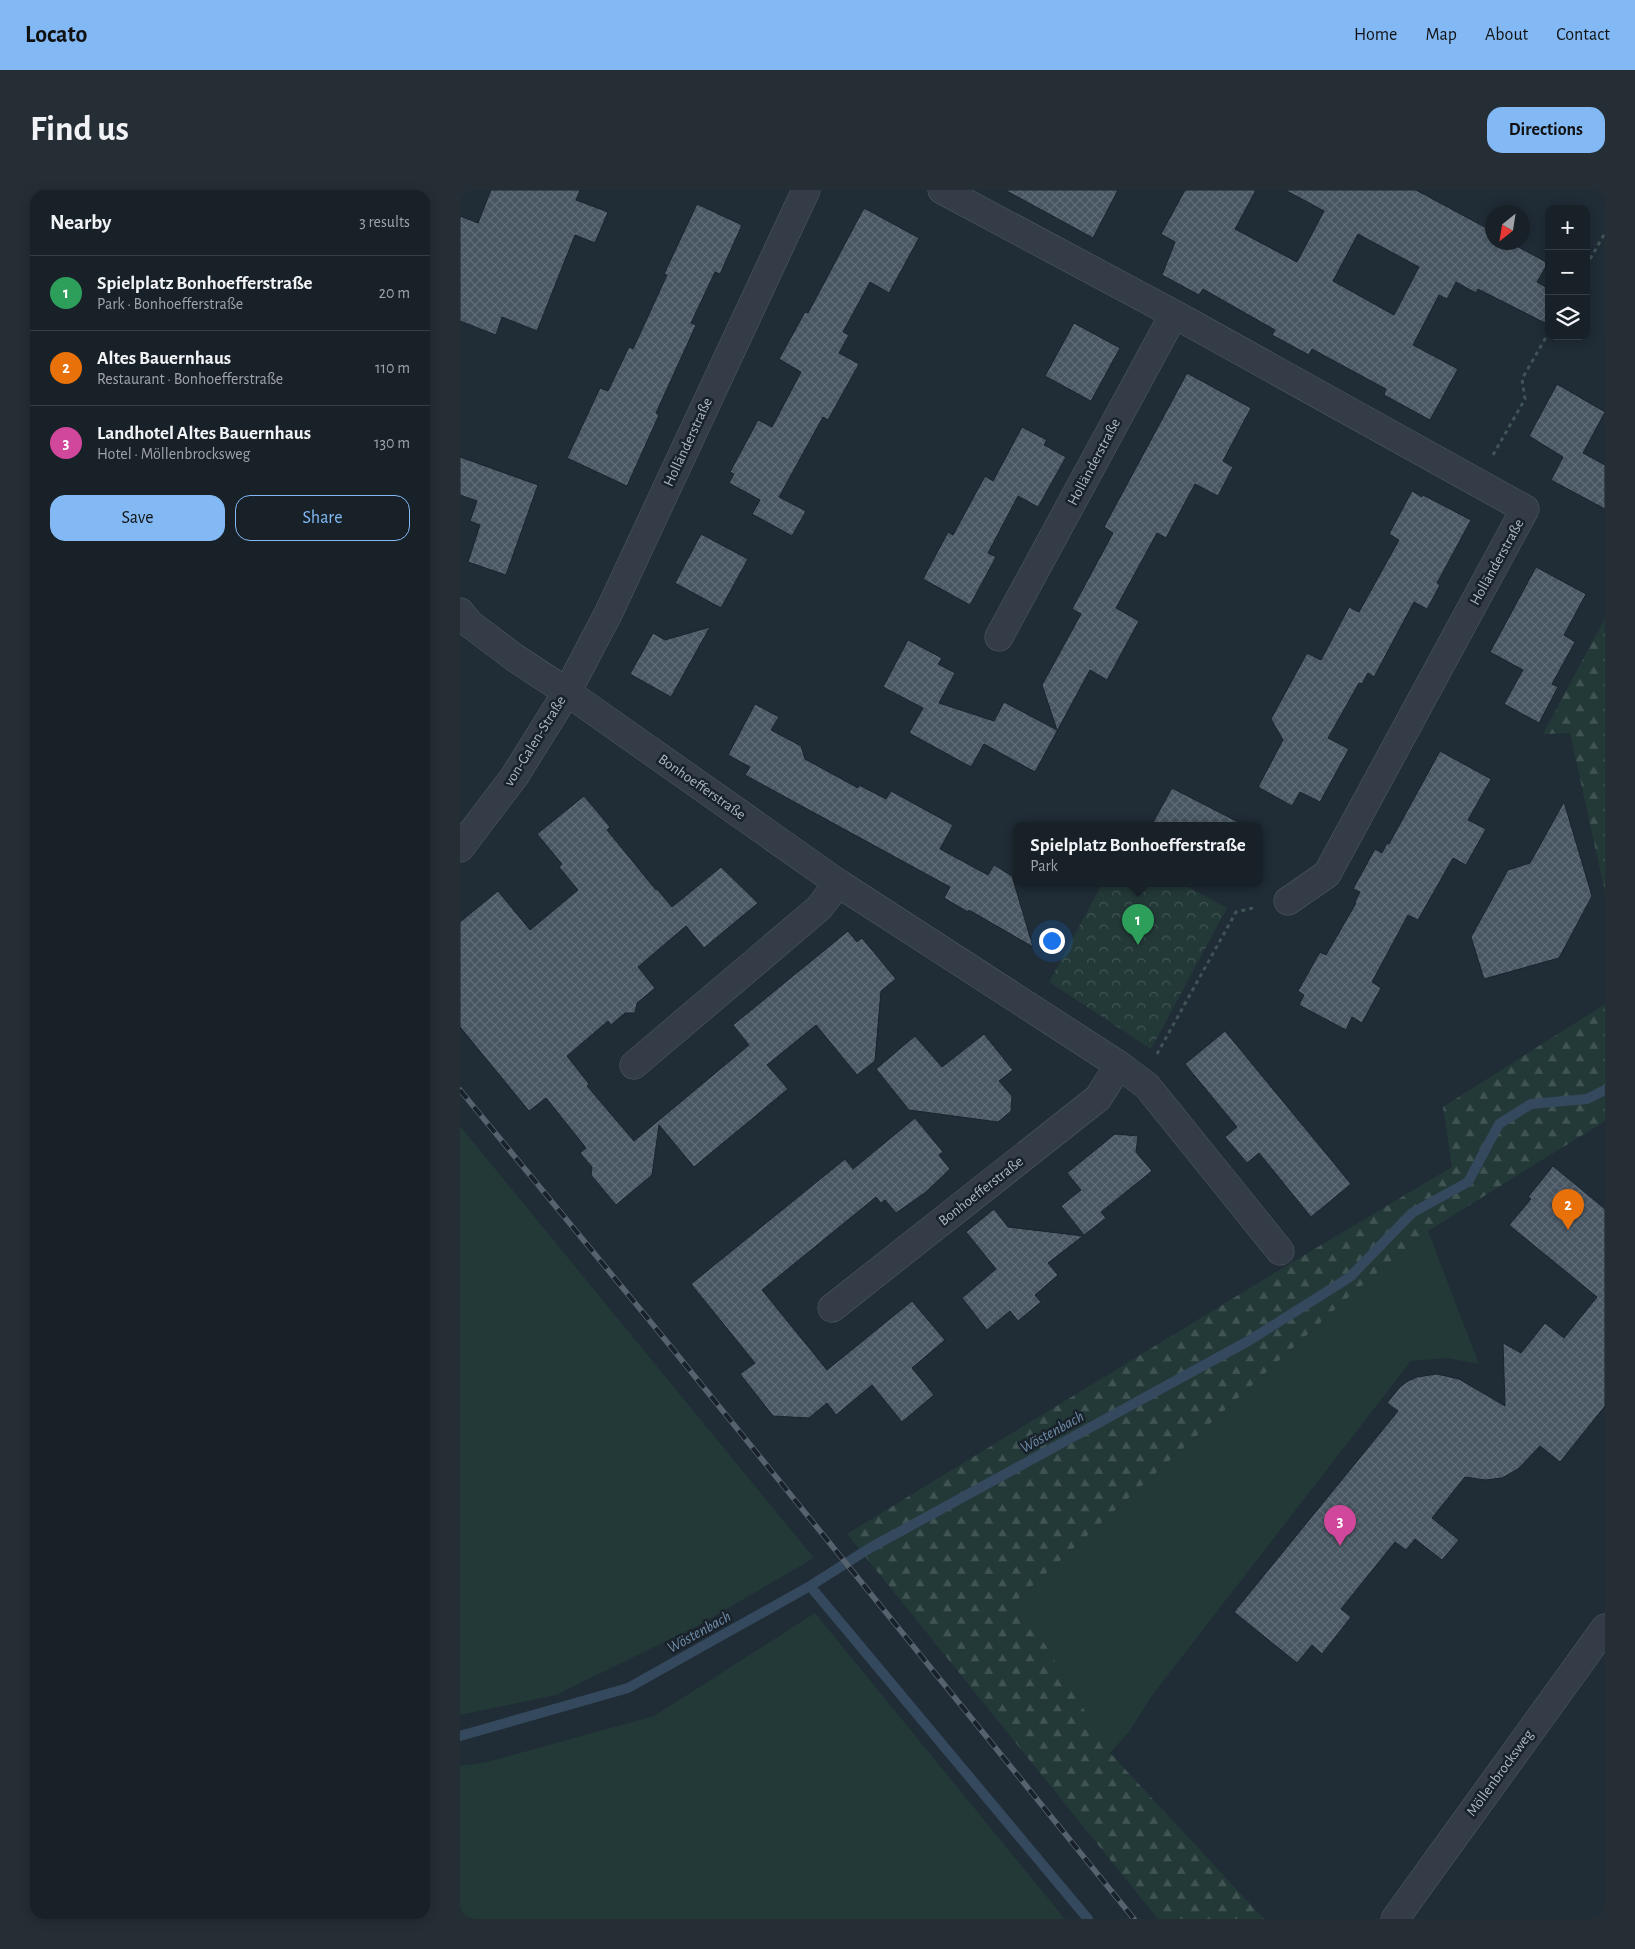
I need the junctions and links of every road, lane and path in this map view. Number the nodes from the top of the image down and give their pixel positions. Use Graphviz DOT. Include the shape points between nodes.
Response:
graph roads {
  1 [pos="806,190"];
  2 [pos="942,190"];
  3 [pos="1605,233"];
  4 [pos="1590,259"];
  5 [pos="1174,314"];
  6 [pos="1545,339"];
  7 [pos="1476,483"];
  8 [pos="460,612"];
  9 [pos="1000,638"];
  10 [pos="567,692"];
  11 [pos="460,848"];
  12 [pos="838,883"];
  13 [pos="1288,901"];
  14 [pos="634,1065"];
  15 [pos="1120,1065"];
  16 [pos="1280,1252"];
  17 [pos="832,1308"];
  18 [pos="1605,1628"];
  19 [pos="1395,1919"];
  1 -- 10 [label="street, Holländerstraße" via="608,612"];
  2 -- 5 [label="street, Holländerstraße"];
  3 -- 4 [label="path"];
  5 -- 7 [label="street, Holländerstraße"];
  5 -- 9 [label="street, Holländerstraße"];
  6 -- 7 [label="path" via="1522,379 1525,399"];
  7 -- 13 [label="street, Holländerstraße" via="1525,509 1327,874"];
  8 -- 10 [label="street, von-Galen-Straße" via="470,624 515,658"];
  10 -- 11 [label="street, von-Galen-Straße" via="514,777"];
  10 -- 12 [label="street, Bonhoefferstraße"];
  12 -- 14 [label="street" via="819,908"];
  12 -- 15 [label="street, Bonhoefferstraße"];
  13 -- 15 [label="path" via="1236,912 1156,1056"];
  15 -- 16 [label="street, Bonhoefferstraße" via="1147,1086"];
  15 -- 17 [label="street, Bonhoefferstraße" via="1098,1098"];
  18 -- 19 [label="street, Möllenbrocksweg"];
}
